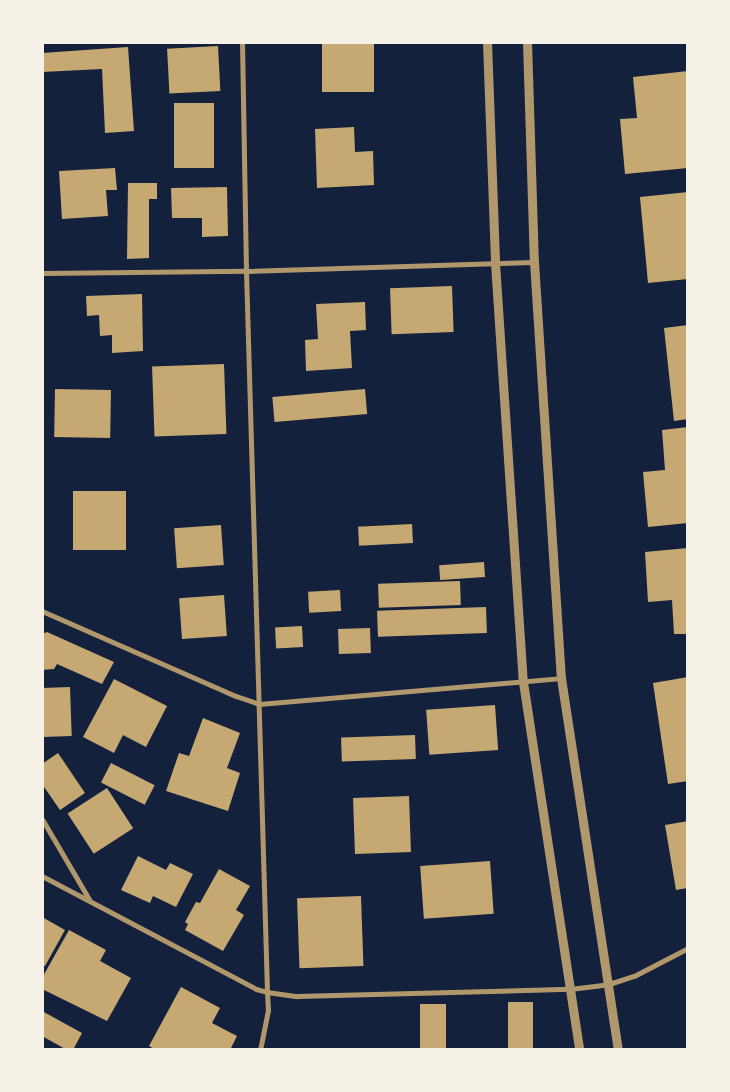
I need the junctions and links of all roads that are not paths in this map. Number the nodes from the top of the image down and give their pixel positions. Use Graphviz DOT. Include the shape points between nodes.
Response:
graph roads {
  1 [pos="242,42"];
  2 [pos="487,42"];
  3 [pos="527,42"];
  4 [pos="534,262"];
  5 [pos="496,263"];
  6 [pos="246,271"];
  7 [pos="42,273"];
  8 [pos="42,611"];
  9 [pos="561,678"];
  10 [pos="523,682"];
  11 [pos="259,704"];
  12 [pos="42,819"];
  13 [pos="42,876"];
  14 [pos="89,900"];
  15 [pos="688,948"];
  16 [pos="609,984"];
  17 [pos="570,989"];
  18 [pos="267,992"];
  19 [pos="260,1050"];
  20 [pos="579,1050"];
  21 [pos="618,1050"];
  1 -- 6 [label="street"];
  2 -- 5 [label="street"];
  3 -- 4 [label="street"];
  4 -- 5 [label="street"];
  4 -- 9 [label="street"];
  5 -- 6 [label="street"];
  5 -- 10 [label="street"];
  6 -- 7 [label="street"];
  6 -- 11 [label="street"];
  8 -- 11 [label="street"];
  9 -- 10 [label="street"];
  9 -- 16 [label="street"];
  10 -- 11 [label="street"];
  10 -- 17 [label="street"];
  11 -- 18 [label="street"];
  12 -- 14 [label="street"];
  13 -- 14 [label="street"];
  14 -- 18 [label="street"];
  15 -- 16 [label="street" via="634,976"];
  16 -- 17 [label="street"];
  16 -- 21 [label="street"];
  17 -- 18 [label="street" via="297,996"];
  17 -- 20 [label="street"];
  18 -- 19 [label="street" via="268,1010"];
}
